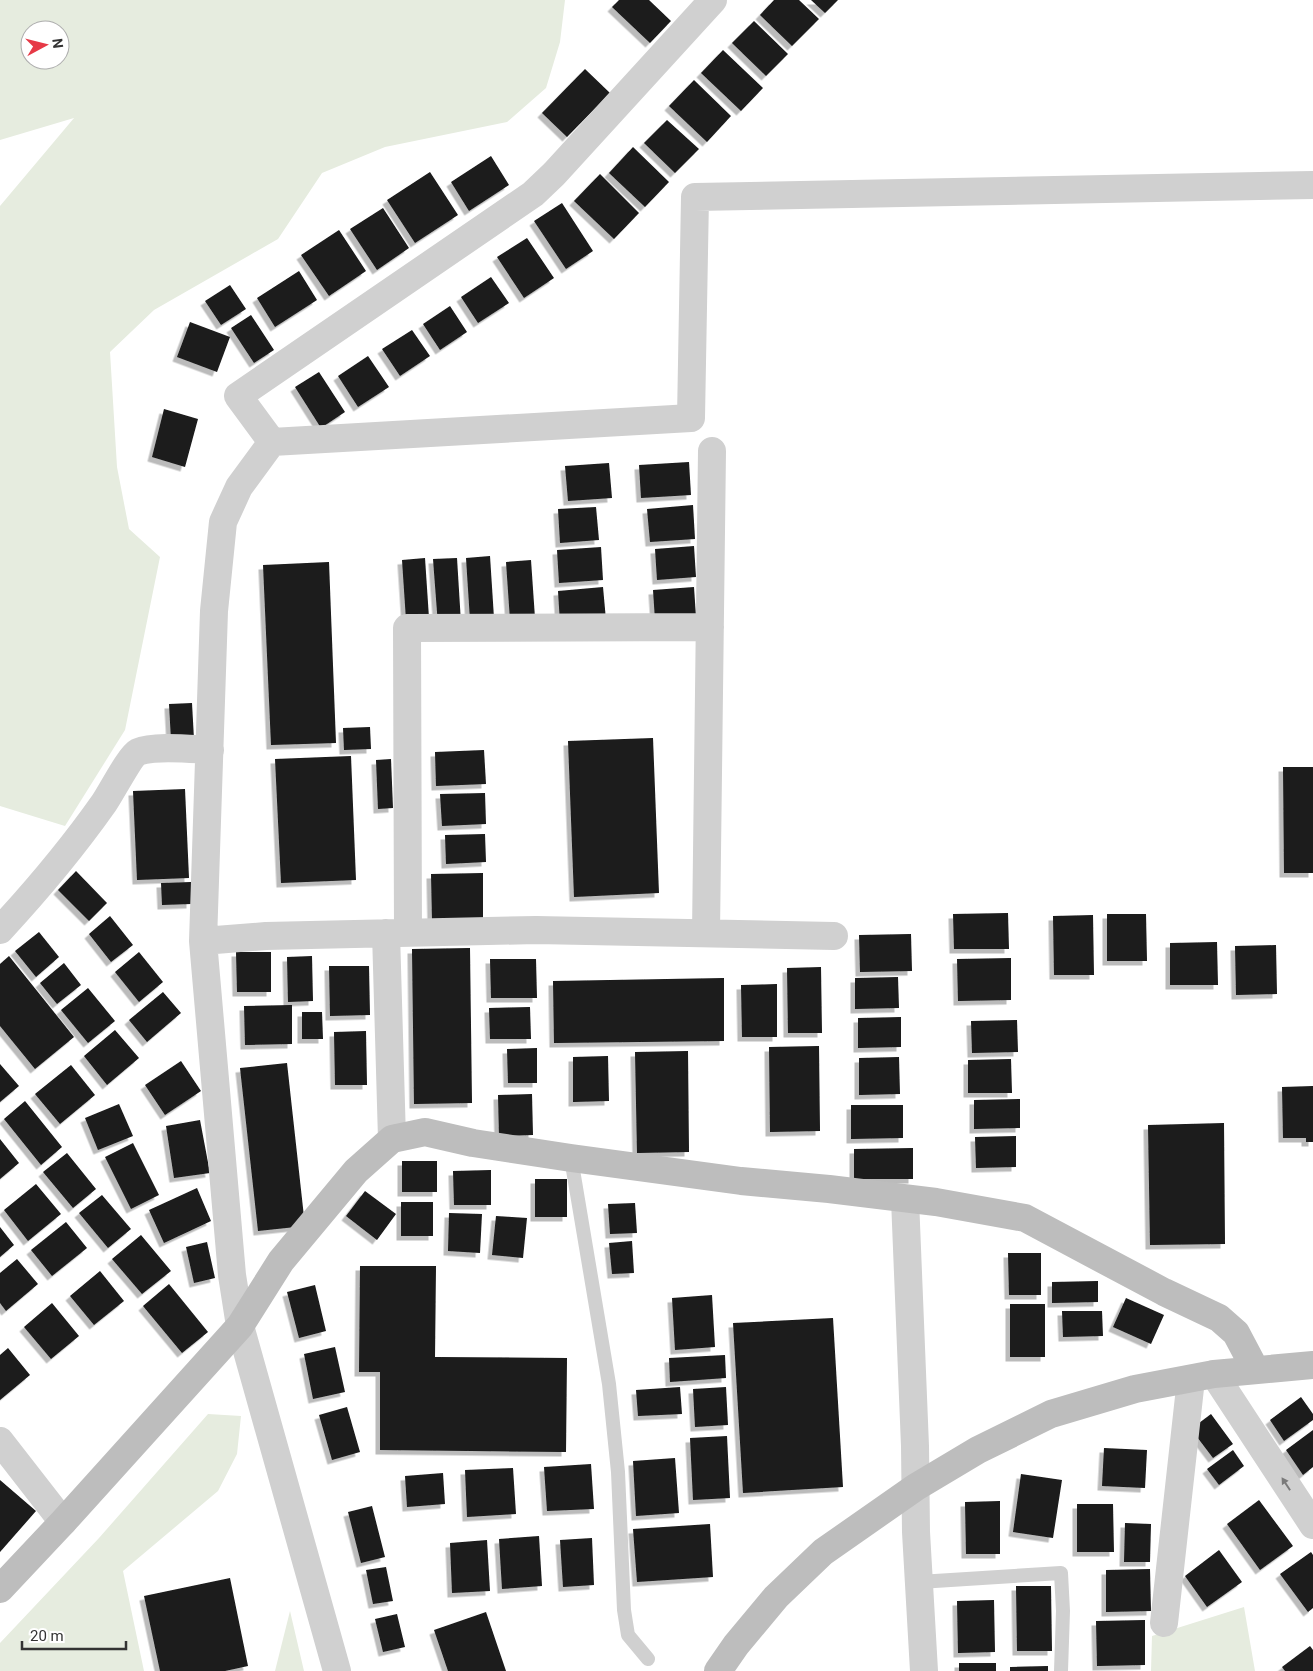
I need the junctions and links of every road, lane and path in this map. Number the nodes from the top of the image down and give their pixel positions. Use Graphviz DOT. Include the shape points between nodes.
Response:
graph roads {
  1 [pos="713,0"];
  2 [pos="1313,185"];
  3 [pos="272,442"];
  4 [pos="712,450"];
  5 [pos="710,627"];
  6 [pos="210,750"];
  7 [pos="0,930"];
  8 [pos="397,933"];
  9 [pos="706,933"];
  10 [pos="834,936"];
  11 [pos="203,941"];
  12 [pos="392,1139"];
  13 [pos="570,1158"];
  14 [pos="905,1199"];
  15 [pos="240,1326"];
  16 [pos="1313,1365"];
  17 [pos="1255,1369"];
  18 [pos="1202,1376"];
  19 [pos="0,1442"];
  20 [pos="916,1487"];
  21 [pos="63,1522"];
  22 [pos="1313,1525"];
  23 [pos="919,1582"];
  24 [pos="0,1589"];
  25 [pos="1164,1623"];
  26 [pos="648,1659"];
  27 [pos="337,1671"];
  28 [pos="718,1671"];
  29 [pos="924,1671"];
  30 [pos="1061,1671"];
  1 -- 3 [label="street" via="533,194 238,396"];
  2 -- 3 [label="street" via="695,197 691,418"];
  3 -- 6 [label="street" via="238,487 223,522 214,611"];
  4 -- 5 [label="street"];
  5 -- 8 [label="street" via="407,628"];
  5 -- 9 [label="street"];
  6 -- 7 [label="street" via="148,749 135,753 98,810"];
  6 -- 11 [label="street"];
  8 -- 9 [label="street" via="536,930"];
  8 -- 11 [label="street"];
  8 -- 12 [label="street"];
  9 -- 10 [label="street"];
  11 -- 15 [label="street" via="232,1275"];
  12 -- 13 [label="street" via="425,1132"];
  12 -- 15 [label="street" via="356,1171 281,1262"];
  13 -- 14 [label="street"];
  13 -- 26 [label="lane" via="609,1384 618,1472 624,1610 628,1635"];
  14 -- 17 [label="street" via="1025,1218 1219,1318 1236,1333"];
  14 -- 20 [label="street"];
  15 -- 21 [label="street"];
  15 -- 27 [label="street"];
  16 -- 17 [label="street"];
  17 -- 18 [label="street"];
  18 -- 20 [label="street" via="1135,1389 1051,1414 978,1450"];
  22 -- 18 [label="street, one-way"];
  18 -- 25 [label="street"];
  19 -- 21 [label="street"];
  20 -- 23 [label="street"];
  20 -- 28 [label="street" via="816,1559 776,1597"];
  21 -- 24 [label="street"];
  23 -- 29 [label="street"];
  23 -- 30 [label="lane" via="1062,1573"];
}
